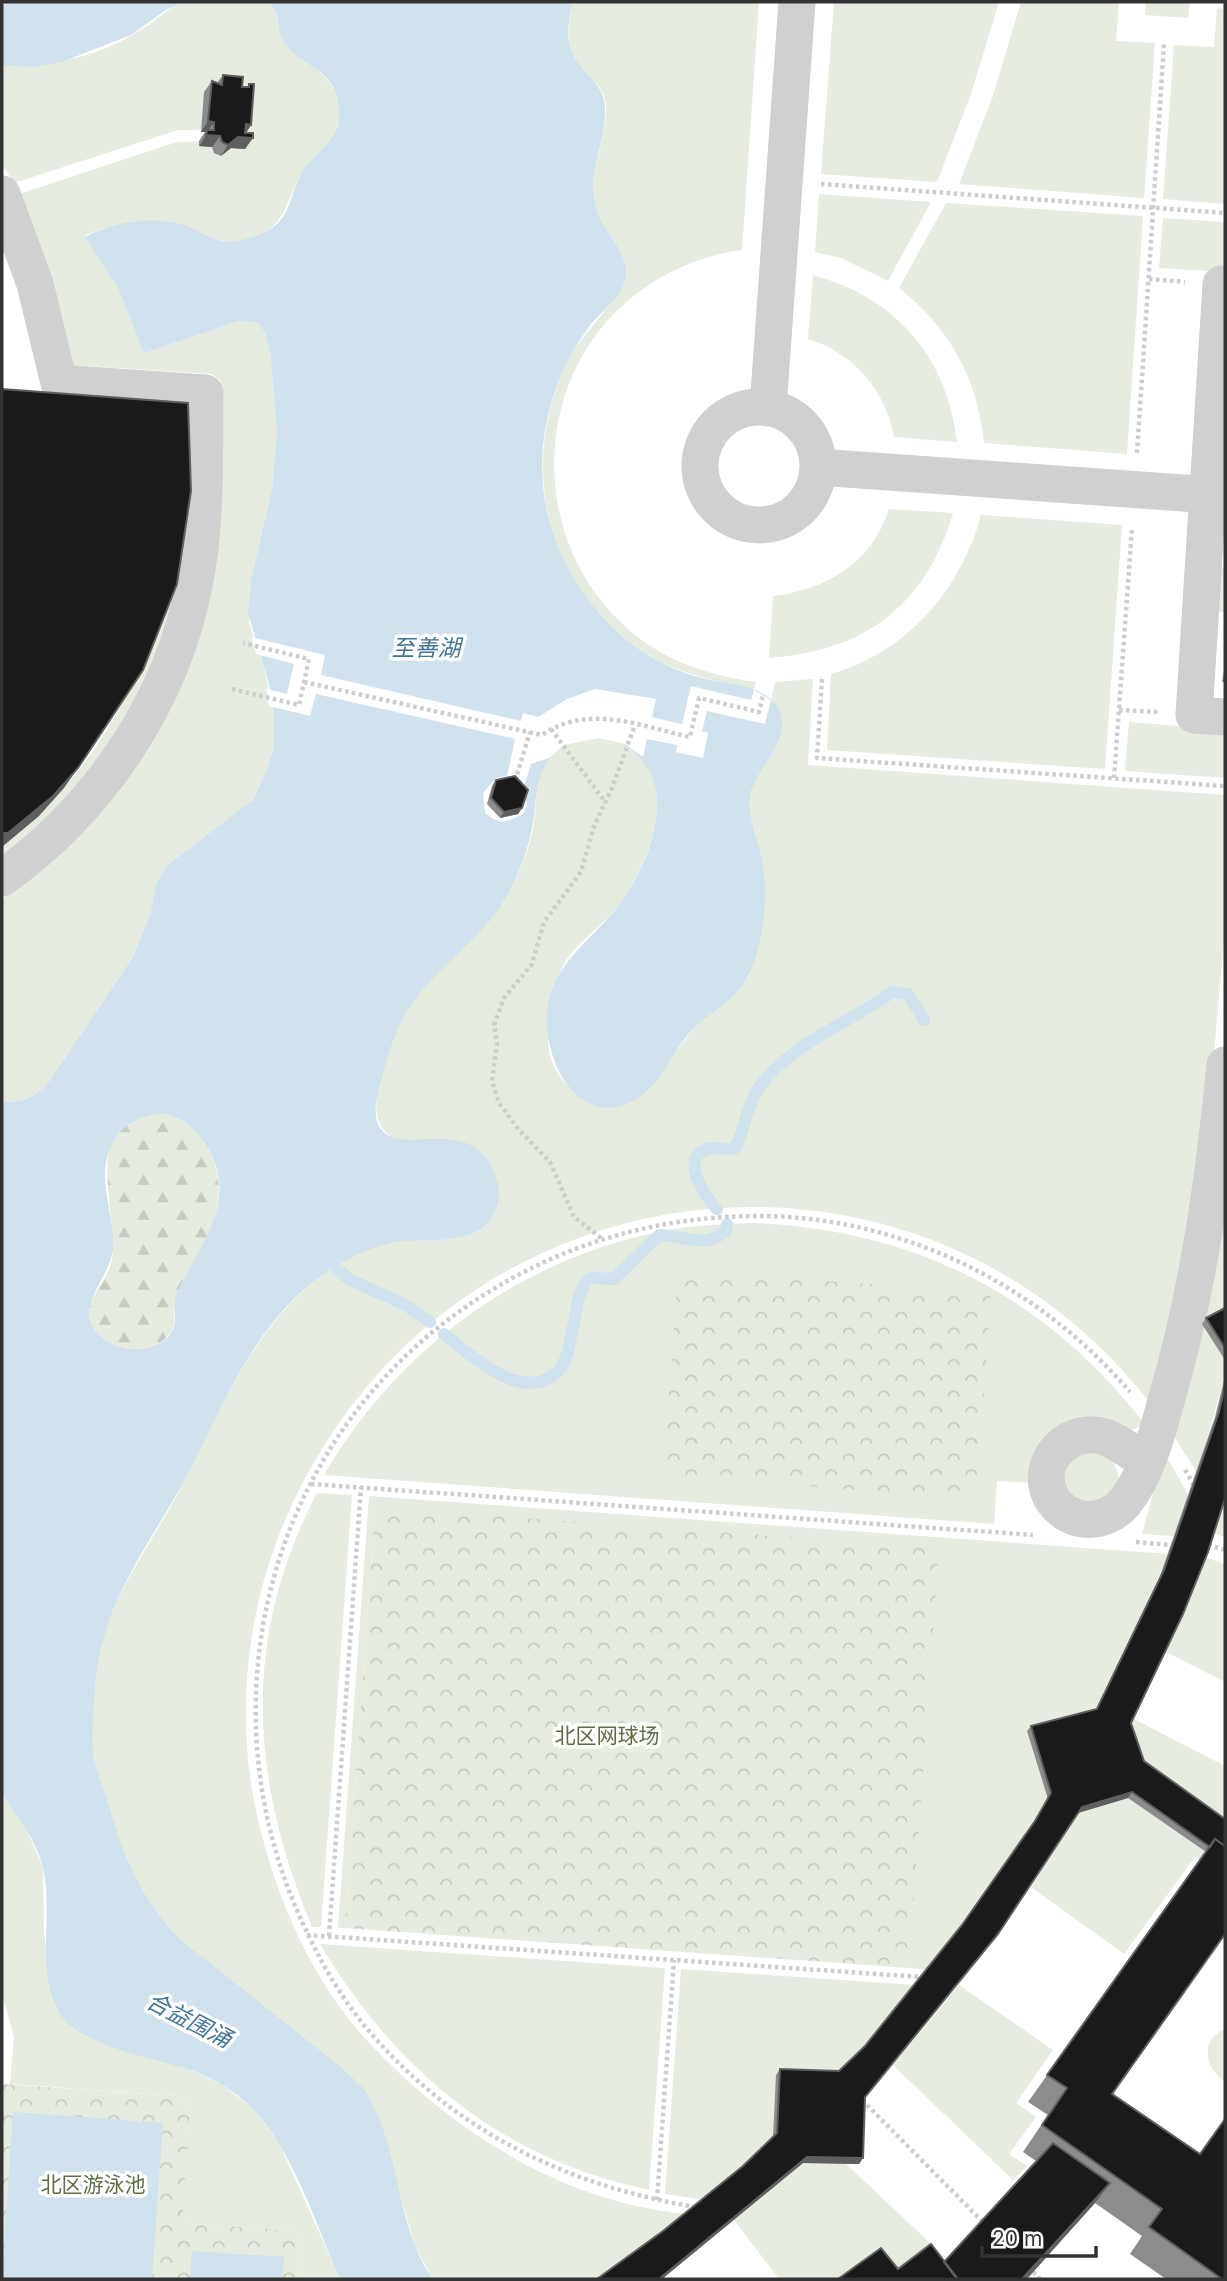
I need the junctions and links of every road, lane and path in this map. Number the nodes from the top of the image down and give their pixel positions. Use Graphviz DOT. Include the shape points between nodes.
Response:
graph roads {
  1 [pos="797,2"];
  2 [pos="1164,44"];
  3 [pos="813,183"];
  4 [pos="2,194"];
  5 [pos="1154,208"];
  6 [pos="1225,213"];
  7 [pos="1225,285"];
  8 [pos="768,408"];
  9 [pos="818,467"];
  10 [pos="1134,489"];
  11 [pos="1216,495"];
  12 [pos="243,643"];
  13 [pos="822,679"];
  14 [pos="304,682"];
  15 [pos="232,689"];
  16 [pos="763,695"];
  17 [pos="1225,717"];
  18 [pos="635,725"];
  19 [pos="551,729"];
  20 [pos="530,732"];
  21 [pos="1114,778"];
  22 [pos="514,785"];
  23 [pos="1225,786"];
  24 [pos="606,803"];
  25 [pos="2,878"];
  26 [pos="1225,1065"];
  27 [pos="601,1239"];
  28 [pos="1136,1399"];
  29 [pos="1146,1461"];
  30 [pos="311,1483"];
  31 [pos="361,1487"];
  32 [pos="1034,1535"];
  33 [pos="1130,1542"];
  34 [pos="1171,1545"];
  35 [pos="1208,1545"];
  36 [pos="1225,1550"];
  37 [pos="307,1935"];
  38 [pos="329,1936"];
  39 [pos="674,1960"];
  40 [pos="921,1978"];
  41 [pos="862,2100"];
  42 [pos="657,2200"];
  43 [pos="696,2207"];
  44 [pos="984,2223"];
  45 [pos="1032,2272"];
  46 [pos="1040,2279"];
  1 -- 8 [label="lane"];
  2 -- 5 [label="path"];
  3 -- 5 [label="path"];
  4 -- 25 [label="lane" via="35,284 59,383 205,393 201,545 188,610 168,670 141,726 109,774 54,835"];
  5 -- 6 [label="path"];
  5 -- 10 [label="path"];
  7 -- 11 [label="lane" via="1221,284"];
  8 -- 9 [label="lane" via="786,413 804,427 815,446"];
  8 -- 9 [label="lane" via="733,413 708,434 699,465 703,487 714,506 741,523 774,524 794,514 809,498"];
  9 -- 10 [label="lane"];
  10 -- 11 [label="lane"];
  10 -- 21 [label="path"];
  11 -- 17 [label="lane" via="1194,715"];
  12 -- 14 [label="path" via="309,659"];
  13 -- 21 [label="path" via="817,758"];
  14 -- 15 [label="path" via="299,705"];
  14 -- 20 [label="path"];
  16 -- 18 [label="path" via="759,712 699,698 690,737"];
  18 -- 19 [label="path" via="580,717"];
  18 -- 24 [label="path"];
  19 -- 20 [label="path" via="542,735"];
  19 -- 24 [label="path"];
  20 -- 22 [label="path"];
  21 -- 23 [label="path"];
  24 -- 27 [label="path" via="577,880 544,922 532,964 495,1015 497,1043 492,1070 499,1103 512,1123 551,1161 574,1217"];
  26 -- 29 [label="lane" via="1198,1273"];
  27 -- 28 [label="path" via="685,1220 742,1216 782,1216 869,1229 965,1263 1009,1287 1071,1332"];
  27 -- 30 [label="path" via="541,1262 496,1287 419,1342 349,1419"];
  30 -- 31 [label="path"];
  30 -- 37 [label="path" via="282,1549 265,1605 255,1724 267,1823 283,1879"];
  31 -- 32 [label="path"];
  31 -- 38 [label="path"];
  33 -- 34 [label="path"];
  35 -- 36 [label="path"];
  37 -- 38 [label="path"];
  37 -- 42 [label="path" via="334,1984 369,2031 452,2109 537,2160 617,2191"];
  38 -- 39 [label="path"];
  39 -- 40 [label="path"];
  39 -- 42 [label="path"];
  41 -- 44 [label="path"];
  42 -- 43 [label="path"];
  45 -- 46 [label="path"];
}
